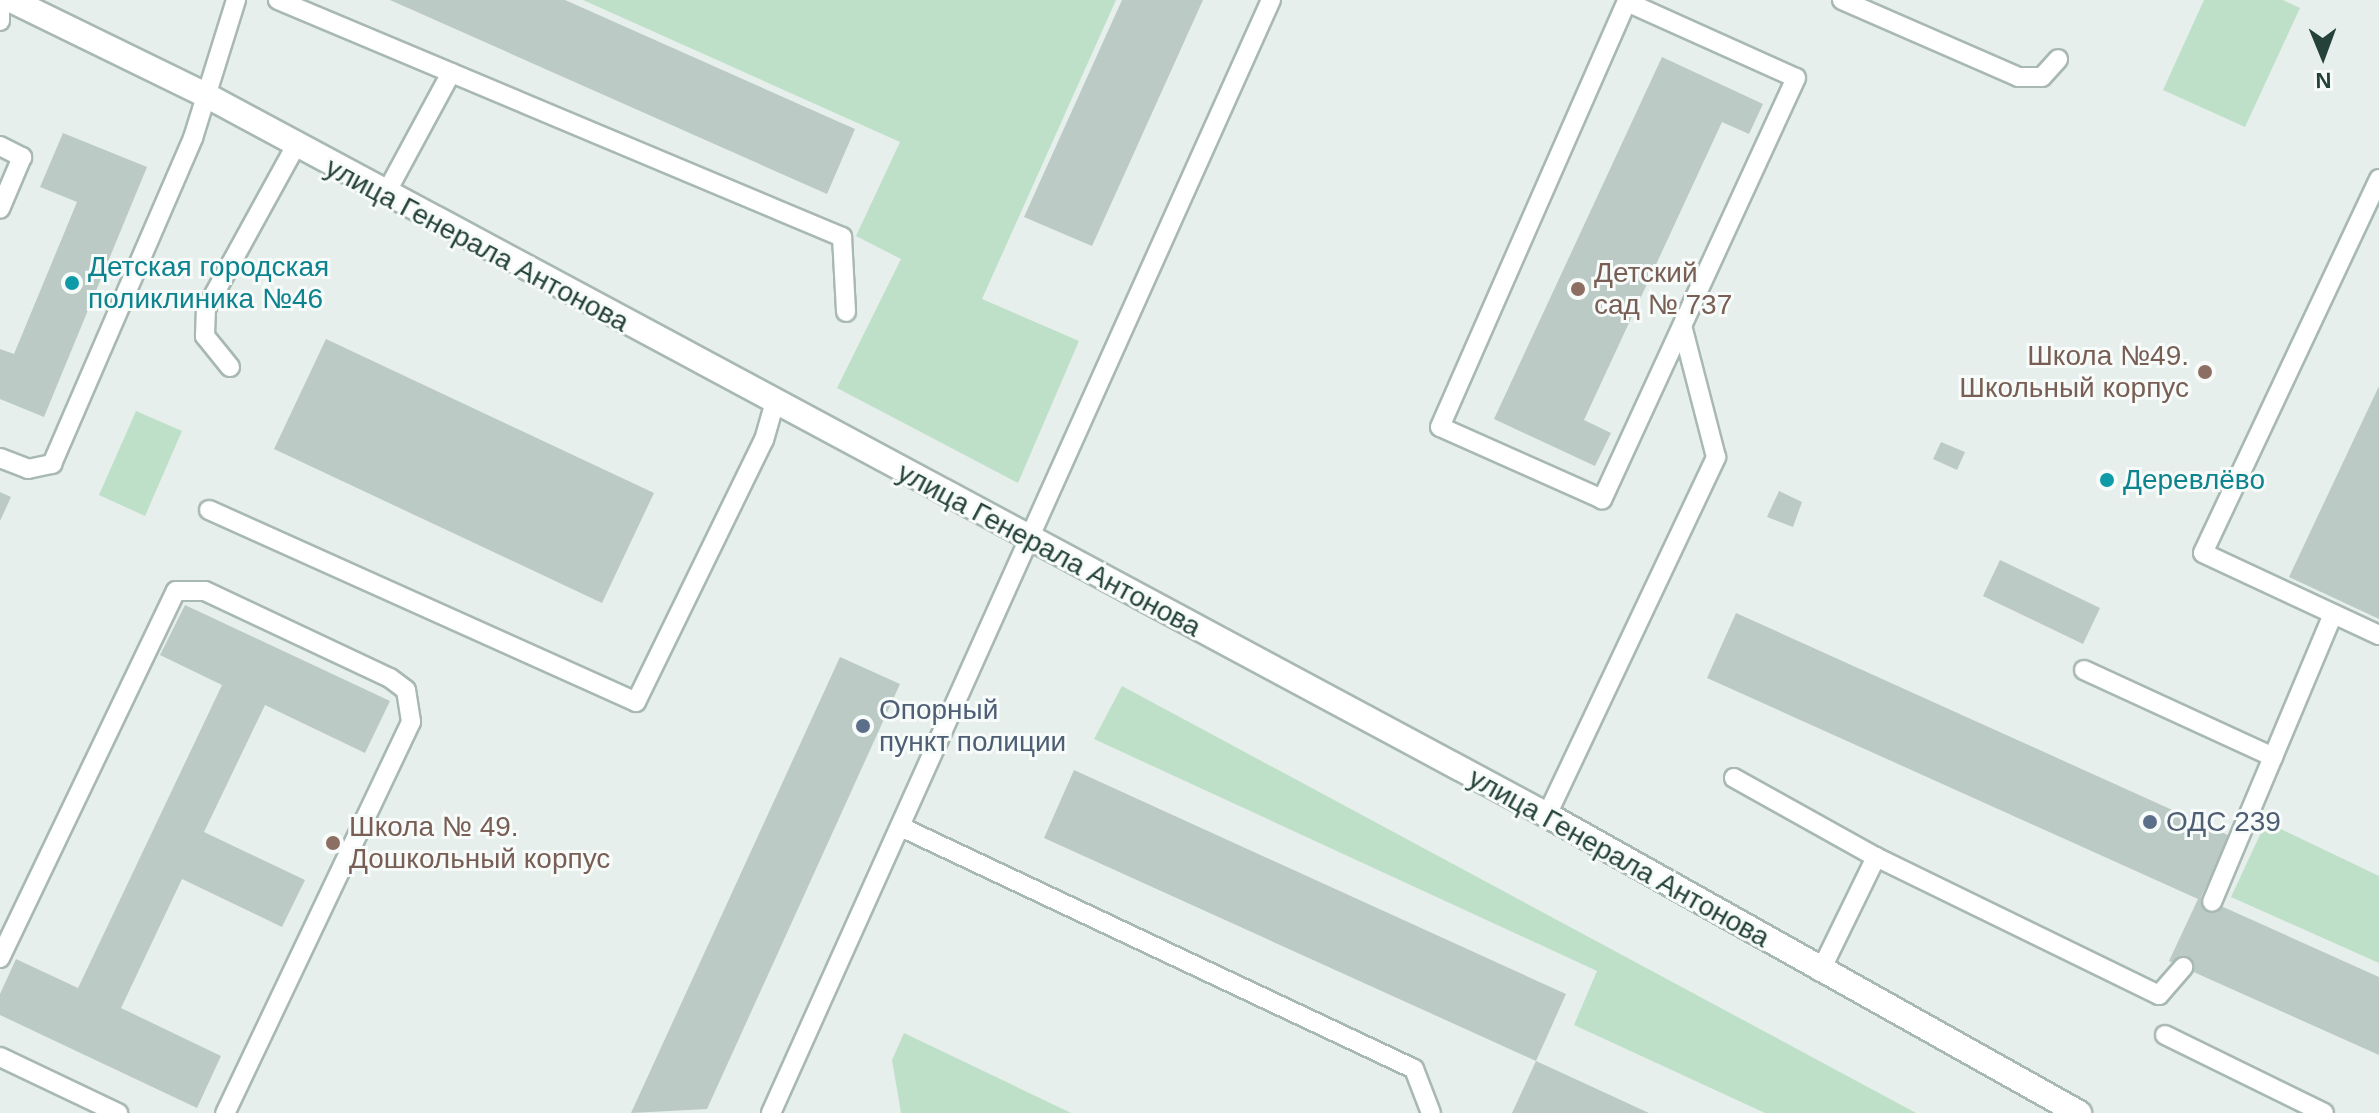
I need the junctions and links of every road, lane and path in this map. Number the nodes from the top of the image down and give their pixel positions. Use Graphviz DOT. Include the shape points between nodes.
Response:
graph roads {
  1 [pos="0,0"];
  2 [pos="11,0"];
  3 [pos="236,0"];
  4 [pos="278,0"];
  5 [pos="1271,0"];
  6 [pos="1842,0"];
  7 [pos="0,21"];
  8 [pos="2058,59"];
  9 [pos="451,73"];
  10 [pos="202,93"];
  11 [pos="0,146"];
  12 [pos="295,147"];
  13 [pos="2379,179"];
  14 [pos="385,195"];
  15 [pos="0,209"];
  16 [pos="846,312"];
  17 [pos="1682,326"];
  18 [pos="230,367"];
  19 [pos="774,405"];
  20 [pos="0,458"];
  21 [pos="209,510"];
  22 [pos="1027,538"];
  23 [pos="2333,614"];
  24 [pos="2379,635"];
  25 [pos="2084,670"];
  26 [pos="2273,757"];
  27 [pos="1734,778"];
  28 [pos="1547,815"];
  29 [pos="901,827"];
  30 [pos="1876,857"];
  31 [pos="2212,902"];
  32 [pos="0,958"];
  33 [pos="2183,967"];
  34 [pos="1820,972"];
  35 [pos="2165,1035"];
  36 [pos="0,1057"];
  37 [pos="118,1113"];
  38 [pos="225,1113"];
  39 [pos="771,1113"];
  40 [pos="1431,1113"];
  41 [pos="2079,1113"];
  42 [pos="2323,1113"];
  1 -- 7 [label="lane"];
  2 -- 10 [label="street, улица Генерала Антонова"];
  3 -- 10 [label="lane"];
  4 -- 9 [label="lane"];
  5 -- 22 [label="lane"];
  6 -- 8 [label="lane" via="2018,77 2042,77"];
  9 -- 14 [label="lane"];
  9 -- 16 [label="lane" via="842,237"];
  10 -- 12 [label="street, улица Генерала Антонова"];
  10 -- 20 [label="lane" via="193,138 52,464 28,469"];
  11 -- 15 [label="lane" via="22,157"];
  12 -- 14 [label="street, улица Генерала Антонова"];
  12 -- 18 [label="lane" via="206,309 205,336"];
  13 -- 23 [label="lane" via="2203,553"];
  14 -- 19 [label="street, улица Генерала Антонова"];
  17 -- 17 [label="lane" via="1796,78 1627,2 1440,427 1602,499"];
  17 -- 28 [label="lane" via="1716,457"];
  19 -- 21 [label="lane" via="764,440 636,702"];
  19 -- 22 [label="street, улица Генерала Антонова"];
  22 -- 28 [label="street, улица Генерала Антонова"];
  22 -- 29 [label="lane"];
  23 -- 24 [label="lane"];
  23 -- 26 [label="lane"];
  25 -- 26 [label="lane"];
  26 -- 31 [label="lane"];
  27 -- 30 [label="lane"];
  28 -- 34 [label="street, улица Генерала Антонова"];
  29 -- 39 [label="lane"];
  29 -- 40 [label="lane" via="1414,1069"];
  30 -- 33 [label="lane" via="2159,995"];
  30 -- 34 [label="lane"];
  32 -- 38 [label="lane" via="176,591 205,591 390,678 406,690 411,722"];
  34 -- 41 [label="street, улица Генерала Антонова"];
  35 -- 42 [label="lane"];
  36 -- 37 [label="lane"];
}
